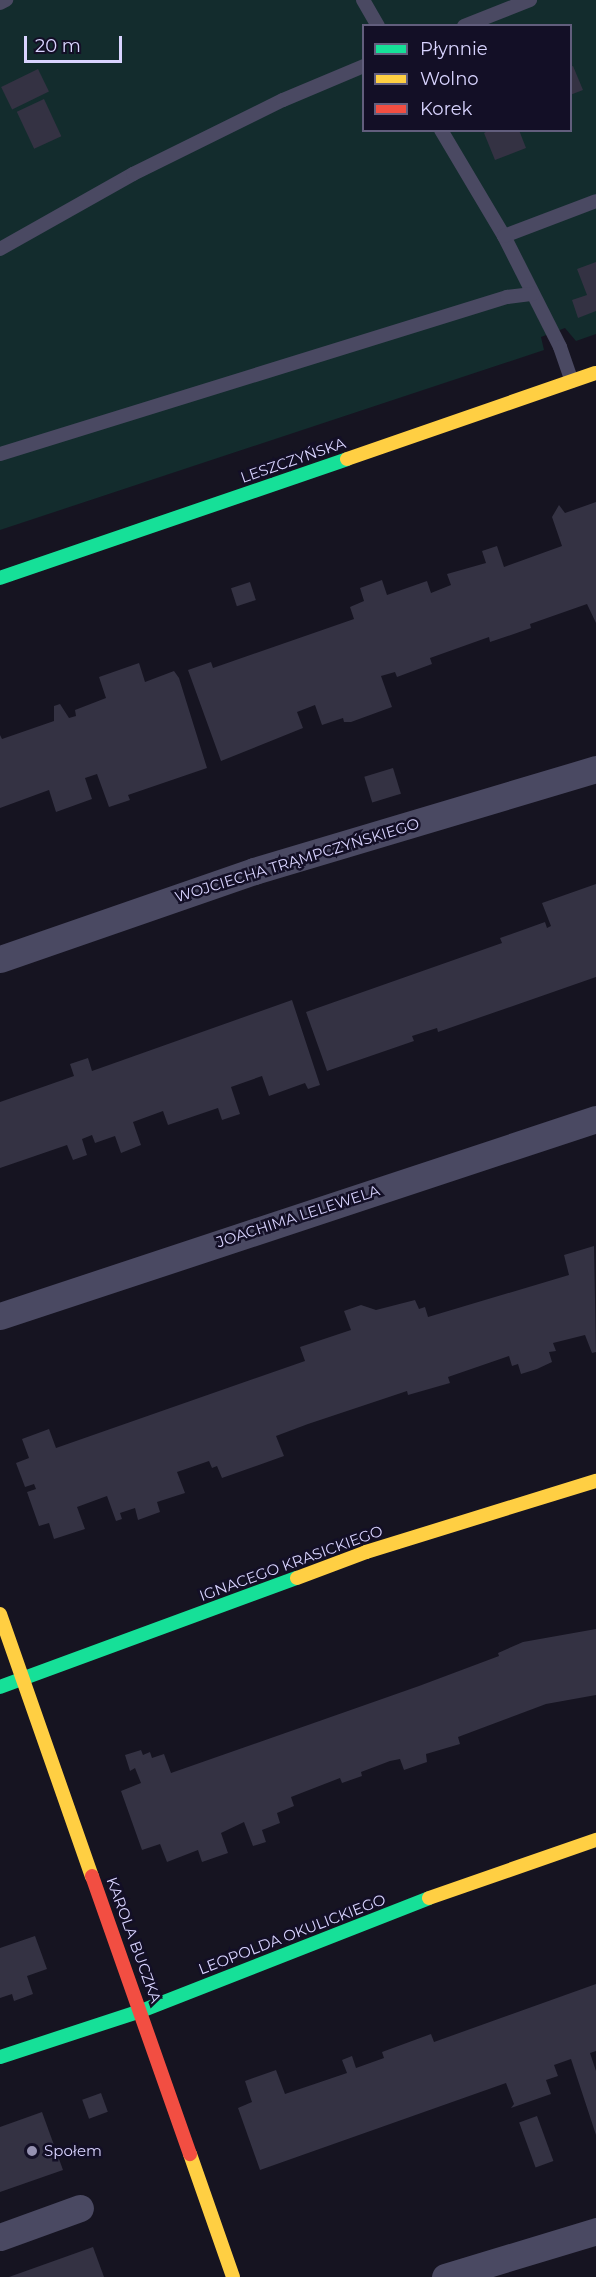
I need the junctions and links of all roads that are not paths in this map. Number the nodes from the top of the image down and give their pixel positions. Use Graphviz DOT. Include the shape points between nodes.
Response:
graph roads {
  1 [pos="6,0"];
  2 [pos="363,0"];
  3 [pos="530,0"];
  4 [pos="0,3"];
  5 [pos="377,24"];
  6 [pos="469,24"];
  7 [pos="362,66"];
  8 [pos="442,132"];
  9 [pos="596,201"];
  10 [pos="504,236"];
  11 [pos="0,249"];
  12 [pos="533,294"];
  13 [pos="596,373"];
  14 [pos="572,381"];
  15 [pos="0,454"];
  16 [pos="0,578"];
  17 [pos="596,769"];
  18 [pos="0,959"];
  19 [pos="596,1119"];
  20 [pos="0,1316"];
  21 [pos="596,1481"];
  22 [pos="0,1614"];
  23 [pos="23,1679"];
  24 [pos="0,1687"];
  25 [pos="596,1840"];
  26 [pos="141,2011"];
  27 [pos="0,2057"];
  28 [pos="80,2208"];
  29 [pos="596,2231"];
  30 [pos="0,2237"];
  31 [pos="233,2277"];
  32 [pos="445,2277"];
  1 -- 4 [label="lane"];
  2 -- 5 [label="lane"];
  3 -- 6 [label="lane"];
  7 -- 11 [label="lane" via="283,100 144,169"];
  8 -- 10 [label="lane"];
  9 -- 10 [label="lane"];
  10 -- 12 [label="lane"];
  12 -- 14 [label="lane" via="562,351"];
  12 -- 15 [label="lane" via="496,300"];
  13 -- 14 [label="street, LESZCZYŃSKA"];
  14 -- 16 [label="street, LESZCZYŃSKA"];
  17 -- 18 [label="street, WOJCIECHA TRĄMPCZYŃSKIEGO" via="254,871"];
  19 -- 20 [label="street, JOACHIMA LELEWELA"];
  21 -- 23 [label="street, IGNACEGO KRASICKIEGO" via="366,1552"];
  22 -- 23 [label="street, KAROLA BUCZKA"];
  23 -- 24 [label="street, IGNACEGO KRASICKIEGO"];
  23 -- 26 [label="street, KAROLA BUCZKA"];
  25 -- 26 [label="street, LEOPOLDA OKULICKIEGO" via="448,1891"];
  26 -- 27 [label="street, LEOPOLDA OKULICKIEGO"];
  26 -- 31 [label="street, KAROLA BUCZKA"];
  28 -- 30 [label="street"];
  29 -- 32 [label="street"];
}
